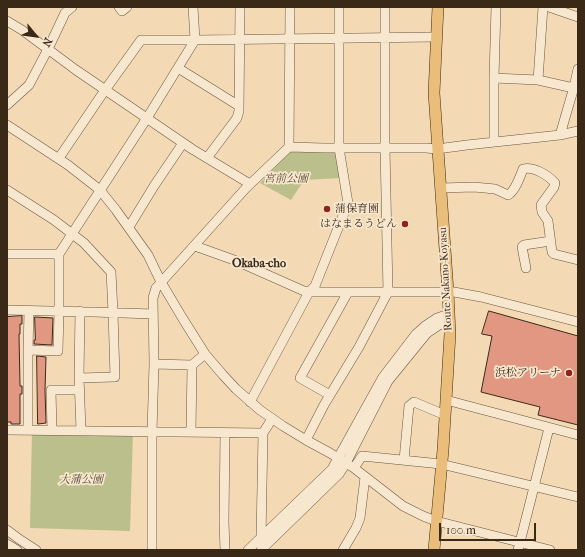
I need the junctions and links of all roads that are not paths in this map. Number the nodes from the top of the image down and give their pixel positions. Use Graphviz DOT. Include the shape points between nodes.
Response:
graph roads {
  1 [pos="72,7"];
  2 [pos="119,7"];
  3 [pos="127,7"];
  4 [pos="193,7"];
  5 [pos="240,7"];
  6 [pos="290,7"];
  7 [pos="339,7"];
  8 [pos="385,7"];
  9 [pos="438,7"];
  10 [pos="496,7"];
  11 [pos="543,7"];
  12 [pos="549,7"];
  13 [pos="578,16"];
  14 [pos="7,21"];
  15 [pos="436,37"];
  16 [pos="339,38"];
  17 [pos="385,38"];
  18 [pos="240,39"];
  19 [pos="290,39"];
  20 [pos="194,40"];
  21 [pos="48,49"];
  22 [pos="178,68"];
  23 [pos="578,69"];
  24 [pos="494,78"];
  25 [pos="538,80"];
  26 [pos="576,88"];
  27 [pos="105,90"];
  28 [pos="7,105"];
  29 [pos="239,106"];
  30 [pos="147,118"];
  31 [pos="7,124"];
  32 [pos="578,131"];
  33 [pos="560,135"];
  34 [pos="494,142"];
  35 [pos="183,143"];
  36 [pos="289,147"];
  37 [pos="385,147"];
  38 [pos="339,148"];
  39 [pos="437,149"];
  40 [pos="59,158"];
  41 [pos="207,158"];
  42 [pos="250,184"];
  43 [pos="441,188"];
  44 [pos="7,190"];
  45 [pos="100,190"];
  46 [pos="129,228"];
  47 [pos="72,234"];
  48 [pos="551,241"];
  49 [pos="195,246"];
  50 [pos="7,254"];
  51 [pos="59,254"];
  52 [pos="578,260"];
  53 [pos="526,268"];
  54 [pos="162,282"];
  55 [pos="309,292"];
  56 [pos="348,292"];
  57 [pos="388,292"];
  58 [pos="448,292"];
  59 [pos="7,310"];
  60 [pos="29,311"];
  61 [pos="59,311"];
  62 [pos="80,311"];
  63 [pos="113,312"];
  64 [pos="154,314"];
  65 [pos="449,318"];
  66 [pos="577,318"];
  67 [pos="28,350"];
  68 [pos="205,354"];
  69 [pos="154,364"];
  70 [pos="192,365"];
  71 [pos="79,378"];
  72 [pos="80,390"];
  73 [pos="330,395"];
  74 [pos="446,400"];
  75 [pos="250,402"];
  76 [pos="445,415"];
  77 [pos="272,419"];
  78 [pos="549,428"];
  79 [pos="7,430"];
  80 [pos="28,430"];
  81 [pos="52,430"];
  82 [pos="81,430"];
  83 [pos="152,432"];
  84 [pos="191,432"];
  85 [pos="225,433"];
  86 [pos="263,433"];
  87 [pos="578,435"];
  88 [pos="306,440"];
  89 [pos="404,460"];
  90 [pos="346,463"];
  91 [pos="441,464"];
  92 [pos="365,477"];
  93 [pos="534,486"];
  94 [pos="578,497"];
  95 [pos="436,521"];
  96 [pos="7,530"];
  97 [pos="261,538"];
  98 [pos="7,544"];
  99 [pos="519,546"];
  100 [pos="266,549"];
  101 [pos="17,550"];
  102 [pos="36,550"];
  103 [pos="152,550"];
  104 [pos="225,550"];
  105 [pos="248,550"];
  106 [pos="343,550"];
  107 [pos="434,550"];
  108 [pos="550,550"];
  1 -- 21 [label="street" via="65,13"];
  2 -- 3 [label="street" via="122,11"];
  4 -- 20 [label="street"];
  5 -- 18 [label="street"];
  6 -- 19 [label="street"];
  7 -- 16 [label="street"];
  8 -- 17 [label="street"];
  9 -- 15 [label="main road, Route Nakano-Koyasu"];
  10 -- 24 [label="street"];
  11 -- 25 [label="street"];
  12 -- 13 [label="street"];
  14 -- 21 [label="street"];
  15 -- 17 [label="street"];
  15 -- 39 [label="main road, Route Nakano-Koyasu" via="434,93"];
  16 -- 17 [label="street"];
  16 -- 19 [label="street"];
  16 -- 38 [label="street"];
  17 -- 37 [label="street"];
  18 -- 19 [label="street"];
  18 -- 20 [label="street"];
  18 -- 29 [label="street"];
  19 -- 36 [label="street"];
  20 -- 22 [label="street"];
  20 -- 27 [label="street" via="141,40"];
  21 -- 27 [label="street"];
  21 -- 28 [label="street" via="29,85"];
  22 -- 29 [label="street"];
  22 -- 30 [label="street"];
  23 -- 26 [label="street"];
  24 -- 25 [label="street"];
  24 -- 34 [label="street"];
  25 -- 26 [label="street"];
  26 -- 33 [label="street"];
  27 -- 30 [label="street"];
  27 -- 40 [label="street"];
  29 -- 41 [label="street" via="237,118"];
  30 -- 35 [label="street"];
  30 -- 45 [label="street"];
  31 -- 40 [label="street"];
  32 -- 33 [label="street"];
  33 -- 34 [label="street"];
  34 -- 39 [label="street"];
  35 -- 41 [label="street"];
  35 -- 46 [label="street"];
  36 -- 38 [label="street"];
  36 -- 42 [label="street"];
  37 -- 38 [label="street"];
  37 -- 39 [label="street"];
  37 -- 57 [label="street"];
  38 -- 55 [label="street" via="348,203 315,286"];
  39 -- 43 [label="main road, Route Nakano-Koyasu"];
  40 -- 45 [label="street"];
  41 -- 42 [label="street"];
  42 -- 49 [label="street"];
  43 -- 48 [label="street" via="495,189 508,195 523,169 543,173 555,183 541,205 548,221"];
  43 -- 58 [label="main road, Route Nakano-Koyasu"];
  44 -- 47 [label="street"];
  45 -- 46 [label="street"];
  45 -- 47 [label="street"];
  46 -- 54 [label="street"];
  47 -- 51 [label="street"];
  47 -- 63 [label="street" via="111,272"];
  48 -- 52 [label="street" via="554,254"];
  48 -- 53 [label="street" via="522,247"];
  49 -- 54 [label="street"];
  49 -- 55 [label="street"];
  50 -- 51 [label="street"];
  51 -- 61 [label="street"];
  54 -- 64 [label="street" via="156,288 153,298"];
  54 -- 68 [label="street"];
  55 -- 56 [label="street"];
  55 -- 75 [label="street"];
  56 -- 57 [label="street"];
  56 -- 73 [label="street" via="300,378"];
  57 -- 58 [label="street"];
  57 -- 73 [label="street"];
  58 -- 65 [label="main road, Route Nakano-Koyasu"];
  58 -- 66 [label="street"];
  59 -- 60 [label="street"];
  60 -- 61 [label="street"];
  60 -- 67 [label="street"];
  61 -- 62 [label="street"];
  61 -- 67 [label="street" via="58,351"];
  62 -- 63 [label="street"];
  62 -- 71 [label="street"];
  63 -- 64 [label="street"];
  63 -- 71 [label="street" via="114,377"];
  64 -- 69 [label="street"];
  65 -- 74 [label="main road, Route Nakano-Koyasu"];
  65 -- 90 [label="street" via="427,333 388,381"];
  67 -- 80 [label="street"];
  68 -- 70 [label="street"];
  68 -- 75 [label="street"];
  69 -- 70 [label="street"];
  69 -- 83 [label="street"];
  70 -- 84 [label="street"];
  71 -- 72 [label="street"];
  72 -- 81 [label="street" via="51,390"];
  72 -- 82 [label="street"];
  73 -- 88 [label="street"];
  74 -- 76 [label="main road, Route Nakano-Koyasu"];
  74 -- 78 [label="street"];
  75 -- 77 [label="street"];
  76 -- 89 [label="street" via="414,402 409,406"];
  76 -- 91 [label="main road, Route Nakano-Koyasu"];
  77 -- 86 [label="street"];
  77 -- 88 [label="street"];
  78 -- 87 [label="street"];
  78 -- 93 [label="street"];
  79 -- 80 [label="street"];
  80 -- 81 [label="street"];
  81 -- 82 [label="street"];
  82 -- 83 [label="street"];
  83 -- 84 [label="street"];
  83 -- 103 [label="street"];
  84 -- 85 [label="street"];
  85 -- 86 [label="street"];
  85 -- 104 [label="street"];
  86 -- 97 [label="street"];
  88 -- 90 [label="street"];
  89 -- 90 [label="street" via="362,456"];
  89 -- 91 [label="street"];
  90 -- 92 [label="street"];
  90 -- 97 [label="street" via="332,469"];
  90 -- 100 [label="street"];
  91 -- 93 [label="street"];
  91 -- 95 [label="main road, Route Nakano-Koyasu"];
  92 -- 95 [label="street" via="403,506"];
  92 -- 106 [label="street" via="360,518"];
  93 -- 94 [label="street"];
  93 -- 99 [label="street"];
  95 -- 99 [label="street"];
  95 -- 107 [label="main road, Route Nakano-Koyasu"];
  96 -- 102 [label="street"];
  97 -- 105 [label="street"];
  98 -- 101 [label="street"];
  99 -- 108 [label="street"];
}
